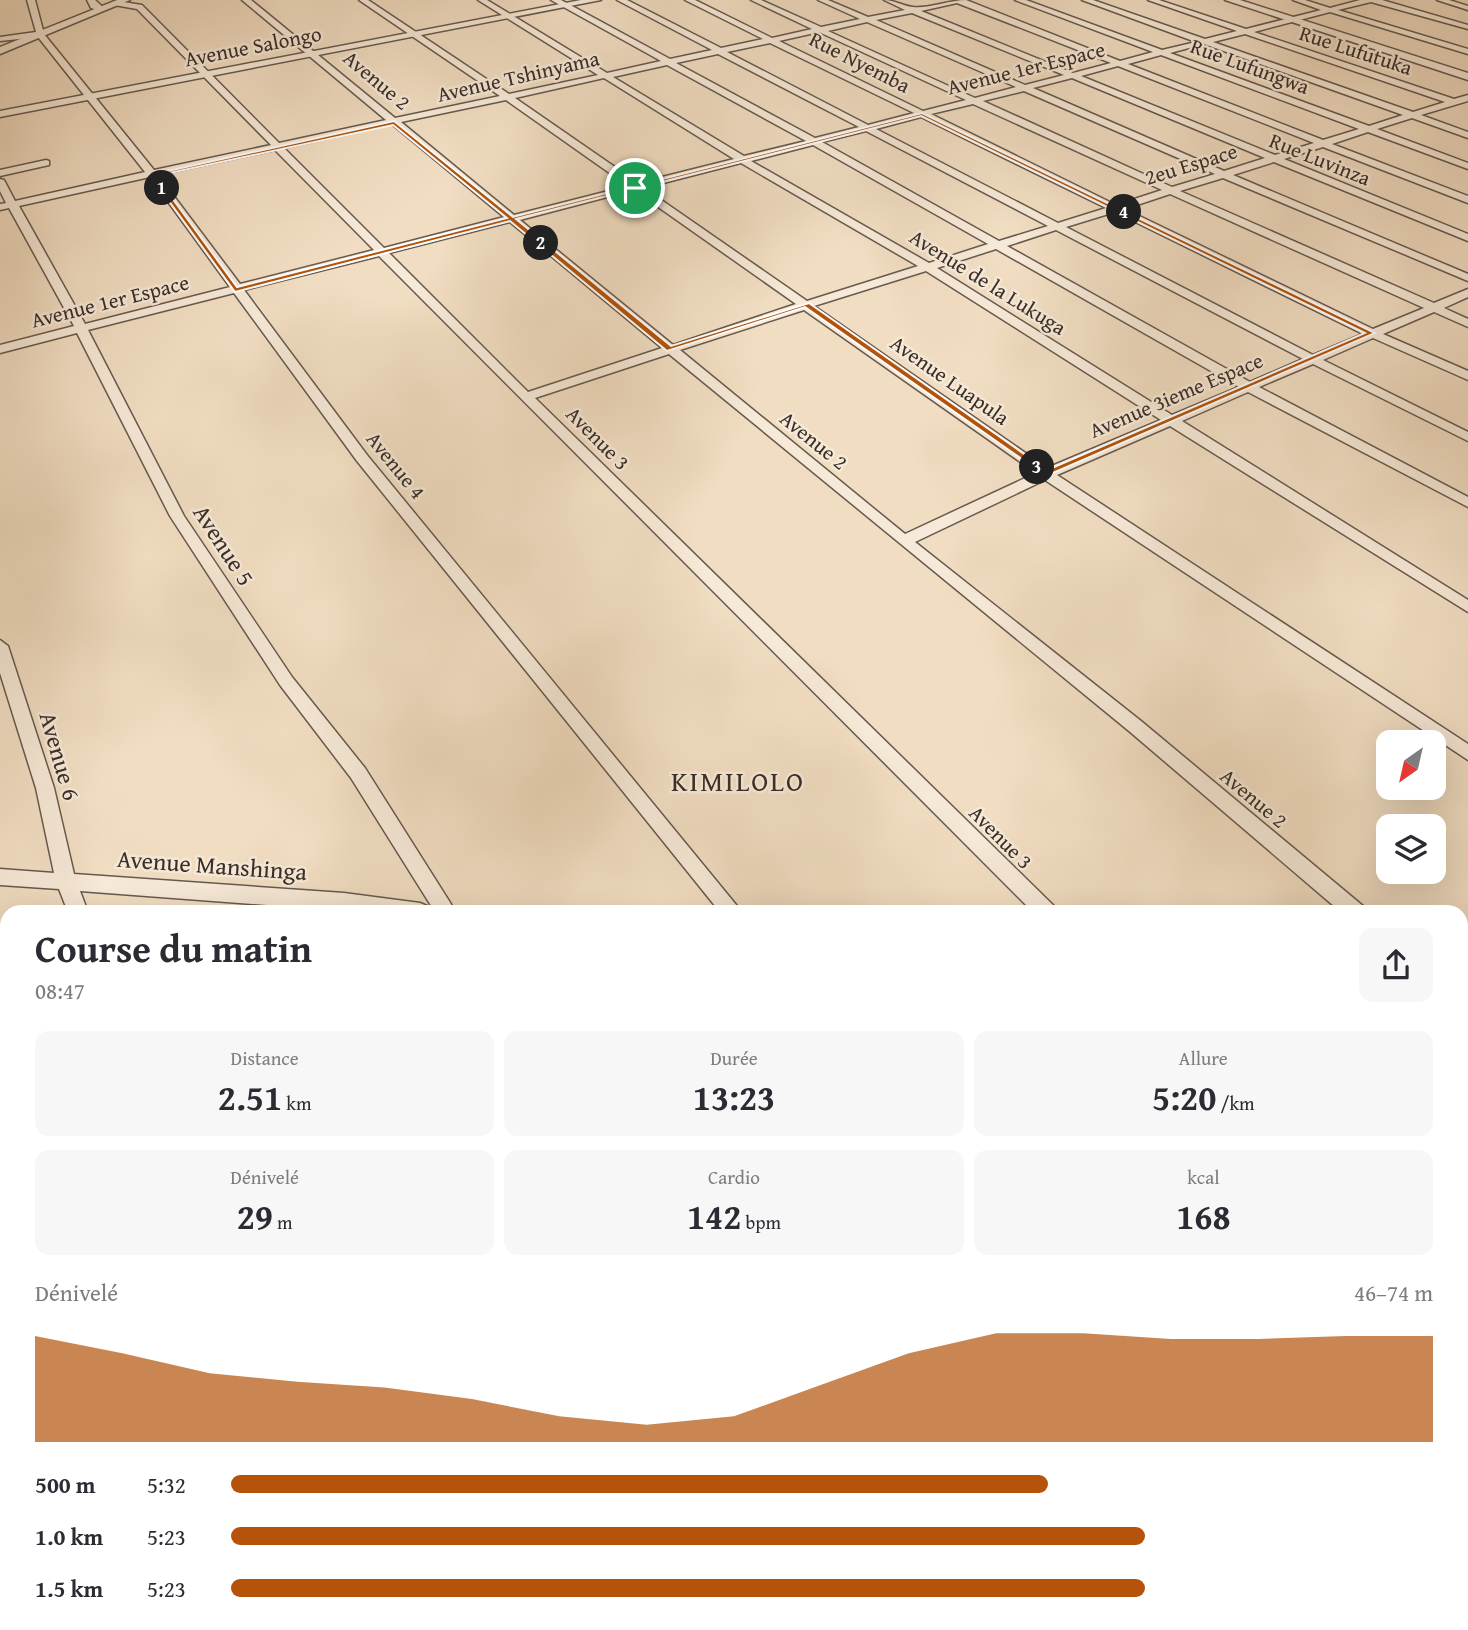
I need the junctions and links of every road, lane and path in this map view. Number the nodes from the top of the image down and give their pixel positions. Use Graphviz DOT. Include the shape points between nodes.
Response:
graph roads {
  1 [pos="31,0"];
  2 [pos="92,0"];
  3 [pos="246,0"];
  4 [pos="363,0"];
  5 [pos="482,0"];
  6 [pos="596,0"];
  7 [pos="621,0"];
  8 [pos="689,0"];
  9 [pos="755,0"];
  10 [pos="822,0"];
  11 [pos="888,0"];
  12 [pos="959,0"];
  13 [pos="1019,0"];
  14 [pos="1086,0"];
  15 [pos="1152,0"];
  16 [pos="1230,0"];
  17 [pos="1297,0"];
  18 [pos="1372,0"];
  19 [pos="1441,0"];
  20 [pos="121,1"];
  21 [pos="560,3"];
  22 [pos="1468,8"];
  23 [pos="102,9"];
  24 [pos="913,10"];
  25 [pos="1331,10"];
  26 [pos="511,16"];
  27 [pos="867,19"];
  28 [pos="1293,20"];
  29 [pos="1468,27"];
  30 [pos="820,29"];
  31 [pos="1245,32"];
  32 [pos="40,34"];
  33 [pos="413,34"];
  34 [pos="0,39"];
  35 [pos="771,40"];
  36 [pos="1202,42"];
  37 [pos="0,51"];
  38 [pos="719,51"];
  39 [pos="1468,52"];
  40 [pos="1162,53"];
  41 [pos="314,55"];
  42 [pos="667,62"];
  43 [pos="1117,65"];
  44 [pos="607,74"];
  45 [pos="206,75"];
  46 [pos="1072,76"];
  47 [pos="1468,77"];
  48 [pos="1024,89"];
  49 [pos="505,95"];
  50 [pos="88,97"];
  51 [pos="1468,98"];
  52 [pos="975,101"];
  53 [pos="1452,102"];
  54 [pos="1468,107"];
  55 [pos="0,114"];
  56 [pos="922,115"];
  57 [pos="1409,115"];
  58 [pos="394,123"];
  59 [pos="867,129"];
  60 [pos="1367,130"];
  61 [pos="1468,135"];
  62 [pos="815,142"];
  63 [pos="1321,144"];
  64 [pos="279,148"];
  65 [pos="1271,159"];
  66 [pos="743,160"];
  67 [pos="46,163"];
  68 [pos="1468,166"];
  69 [pos="0,173"];
  70 [pos="1222,174"];
  71 [pos="153,175"];
  72 [pos="0,182"];
  73 [pos="635,188"];
  74 [pos="1169,190"];
  75 [pos="1468,200"];
  76 [pos="6,206"];
  77 [pos="1115,208"];
  78 [pos="511,219"];
  79 [pos="1056,227"];
  80 [pos="1468,238"];
  81 [pos="996,246"];
  82 [pos="381,252"];
  83 [pos="928,267"];
  84 [pos="1468,278"];
  85 [pos="235,290"];
  86 [pos="1468,293"];
  87 [pos="806,305"];
  88 [pos="1433,307"];
  89 [pos="1468,323"];
  90 [pos="81,328"];
  91 [pos="1371,333"];
  92 [pos="0,349"];
  93 [pos="670,349"];
  94 [pos="1312,359"];
  95 [pos="1468,376"];
  96 [pos="1249,387"];
  97 [pos="526,397"];
  98 [pos="1171,419"];
  99 [pos="1468,437"];
  100 [pos="1046,474"];
  101 [pos="1468,503"];
  102 [pos="904,541"];
  103 [pos="1468,607"];
  104 [pos="0,646"];
  105 [pos="1468,753"];
  106 [pos="0,877"];
  107 [pos="66,881"];
  108 [pos="75,905"];
  109 [pos="335,905"];
  110 [pos="442,905"];
  111 [pos="726,905"];
  112 [pos="1040,905"];
  113 [pos="1348,905"];
  1 -- 32 [label="street"];
  2 -- 23 [label="street"];
  3 -- 41 [label="street, Avenue 2"];
  4 -- 33 [label="street, Avenue Luapula"];
  5 -- 26 [label="street, Avenue de la Lukuga"];
  6 -- 21 [label="street, Avenue Salongo"];
  7 -- 38 [label="street"];
  8 -- 35 [label="street, Rue Nyemba"];
  9 -- 30 [label="street"];
  10 -- 27 [label="street"];
  11 -- 24 [label="street, Rue Luvinza"];
  12 -- 24 [label="street, Avenue Tshinyama"];
  12 -- 43 [label="street"];
  13 -- 40 [label="street, Rue Lufungwa"];
  14 -- 36 [label="street"];
  15 -- 31 [label="street, Rue Lufutuka"];
  16 -- 28 [label="street"];
  17 -- 25 [label="street"];
  18 -- 25 [label="street, Avenue 1er Espace"];
  18 -- 29 [label="street"];
  19 -- 22 [label="street"];
  20 -- 23 [label="street"];
  20 -- 45 [label="street, Avenue 3" via="139,7"];
  21 -- 26 [label="street, Avenue Salongo"];
  21 -- 42 [label="street"];
  23 -- 32 [label="street"];
  24 -- 27 [label="street, Avenue Tshinyama"];
  24 -- 46 [label="street, Rue Luvinza"];
  25 -- 28 [label="street, Avenue 1er Espace"];
  25 -- 39 [label="street"];
  26 -- 33 [label="street, Avenue Salongo"];
  26 -- 44 [label="street, Avenue de la Lukuga"];
  27 -- 30 [label="street, Avenue Tshinyama"];
  27 -- 48 [label="street"];
  28 -- 31 [label="street, Avenue 1er Espace"];
  28 -- 47 [label="street"];
  30 -- 35 [label="street, Avenue Tshinyama"];
  30 -- 52 [label="street"];
  31 -- 36 [label="street, Avenue 1er Espace"];
  31 -- 53 [label="street, Rue Lufutuka"];
  32 -- 34 [label="street"];
  32 -- 37 [label="street"];
  32 -- 50 [label="street, Avenue 4"];
  33 -- 41 [label="street, Avenue Salongo"];
  33 -- 49 [label="street, Avenue Luapula"];
  35 -- 38 [label="street, Avenue Tshinyama"];
  35 -- 56 [label="street, Rue Nyemba"];
  36 -- 40 [label="street, Avenue 1er Espace"];
  36 -- 57 [label="street"];
  38 -- 42 [label="street, Avenue Tshinyama"];
  38 -- 59 [label="street"];
  40 -- 43 [label="street, Avenue 1er Espace"];
  40 -- 60 [label="street, Rue Lufungwa"];
  41 -- 45 [label="street, Avenue Salongo"];
  41 -- 58 [label="street, Avenue 2"];
  42 -- 44 [label="street, Avenue Tshinyama"];
  42 -- 62 [label="street"];
  43 -- 46 [label="street, Avenue 1er Espace"];
  43 -- 63 [label="street"];
  44 -- 49 [label="street, Avenue Tshinyama"];
  44 -- 66 [label="street, Avenue de la Lukuga"];
  45 -- 50 [label="street, Avenue Salongo"];
  45 -- 64 [label="street, Avenue 3"];
  46 -- 48 [label="street, Avenue 1er Espace"];
  46 -- 65 [label="street, Rue Luvinza"];
  48 -- 52 [label="street, Avenue 1er Espace"];
  48 -- 70 [label="street"];
  49 -- 58 [label="street, Avenue Tshinyama"];
  49 -- 73 [label="street, Avenue Luapula"];
  50 -- 55 [label="street, Avenue Salongo"];
  50 -- 71 [label="street, Avenue 4"];
  51 -- 53 [label="street, 2eu Espace"];
  52 -- 56 [label="street, Avenue 1er Espace"];
  52 -- 74 [label="street"];
  53 -- 54 [label="street, Rue Lufutuka"];
  53 -- 57 [label="street, 2eu Espace"];
  56 -- 59 [label="street, Avenue 1er Espace"];
  56 -- 77 [label="street, Rue Nyemba"];
  57 -- 60 [label="street, 2eu Espace"];
  57 -- 61 [label="street"];
  58 -- 64 [label="street, Avenue Tshinyama"];
  58 -- 78 [label="street, Avenue 2"];
  59 -- 62 [label="street, Avenue 1er Espace"];
  59 -- 79 [label="street"];
  60 -- 63 [label="street, 2eu Espace"];
  60 -- 68 [label="street, Rue Lufungwa"];
  62 -- 66 [label="street, Avenue 1er Espace"];
  62 -- 81 [label="street"];
  63 -- 65 [label="street, 2eu Espace"];
  63 -- 75 [label="street"];
  64 -- 71 [label="street, Avenue Tshinyama"];
  64 -- 82 [label="street, Avenue 3"];
  65 -- 70 [label="street, 2eu Espace"];
  65 -- 80 [label="street, Rue Luvinza"];
  66 -- 73 [label="street, Avenue 1er Espace"];
  66 -- 83 [label="street, Avenue de la Lukuga"];
  67 -- 69 [label="street"];
  70 -- 74 [label="street, 2eu Espace"];
  70 -- 84 [label="street"];
  71 -- 76 [label="street, Avenue Tshinyama"];
  71 -- 85 [label="street, Avenue 4"];
  72 -- 76 [label="street, Avenue 5"];
  73 -- 78 [label="street, Avenue 1er Espace"];
  73 -- 87 [label="street, Avenue Luapula"];
  74 -- 77 [label="street, 2eu Espace"];
  74 -- 88 [label="street"];
  76 -- 90 [label="street, Avenue 5"];
  77 -- 79 [label="street, 2eu Espace"];
  77 -- 91 [label="street, Rue Nyemba"];
  78 -- 82 [label="street, Avenue 1er Espace"];
  78 -- 93 [label="street, Avenue 2"];
  79 -- 81 [label="street, 2eu Espace"];
  79 -- 94 [label="street"];
  81 -- 83 [label="street, 2eu Espace"];
  81 -- 96 [label="street"];
  82 -- 85 [label="street, Avenue 1er Espace"];
  82 -- 97 [label="street, Avenue 3"];
  83 -- 87 [label="street, 2eu Espace"];
  83 -- 98 [label="street, Avenue de la Lukuga"];
  85 -- 90 [label="street, Avenue 1er Espace"];
  85 -- 111 [label="street, Avenue 4" via="362,458"];
  86 -- 88 [label="street, Avenue 3ieme Espace"];
  87 -- 93 [label="street, 2eu Espace"];
  87 -- 100 [label="street, Avenue Luapula"];
  88 -- 89 [label="street"];
  88 -- 91 [label="street, Avenue 3ieme Espace"];
  90 -- 92 [label="street, Avenue 1er Espace"];
  90 -- 110 [label="street, Avenue 5" via="177,516 286,681 358,773"];
  91 -- 94 [label="street, Avenue 3ieme Espace"];
  91 -- 95 [label="street, Rue Nyemba"];
  93 -- 97 [label="street, 2eu Espace"];
  93 -- 102 [label="street, Avenue 2"];
  94 -- 96 [label="street, Avenue 3ieme Espace"];
  94 -- 99 [label="street"];
  96 -- 98 [label="street, Avenue 3ieme Espace"];
  96 -- 101 [label="street"];
  97 -- 112 [label="street, Avenue 3"];
  98 -- 100 [label="street, Avenue 3ieme Espace"];
  98 -- 103 [label="street, Avenue de la Lukuga"];
  100 -- 102 [label="street, Avenue 3ieme Espace"];
  100 -- 105 [label="street, Avenue Luapula"];
  102 -- 113 [label="street, Avenue 2"];
  104 -- 107 [label="street, Avenue 6" via="45,788"];
  106 -- 107 [label="street, Avenue Manshinga"];
  107 -- 108 [label="street, Avenue 6"];
  107 -- 109 [label="street, Avenue Manshinga"];
}
